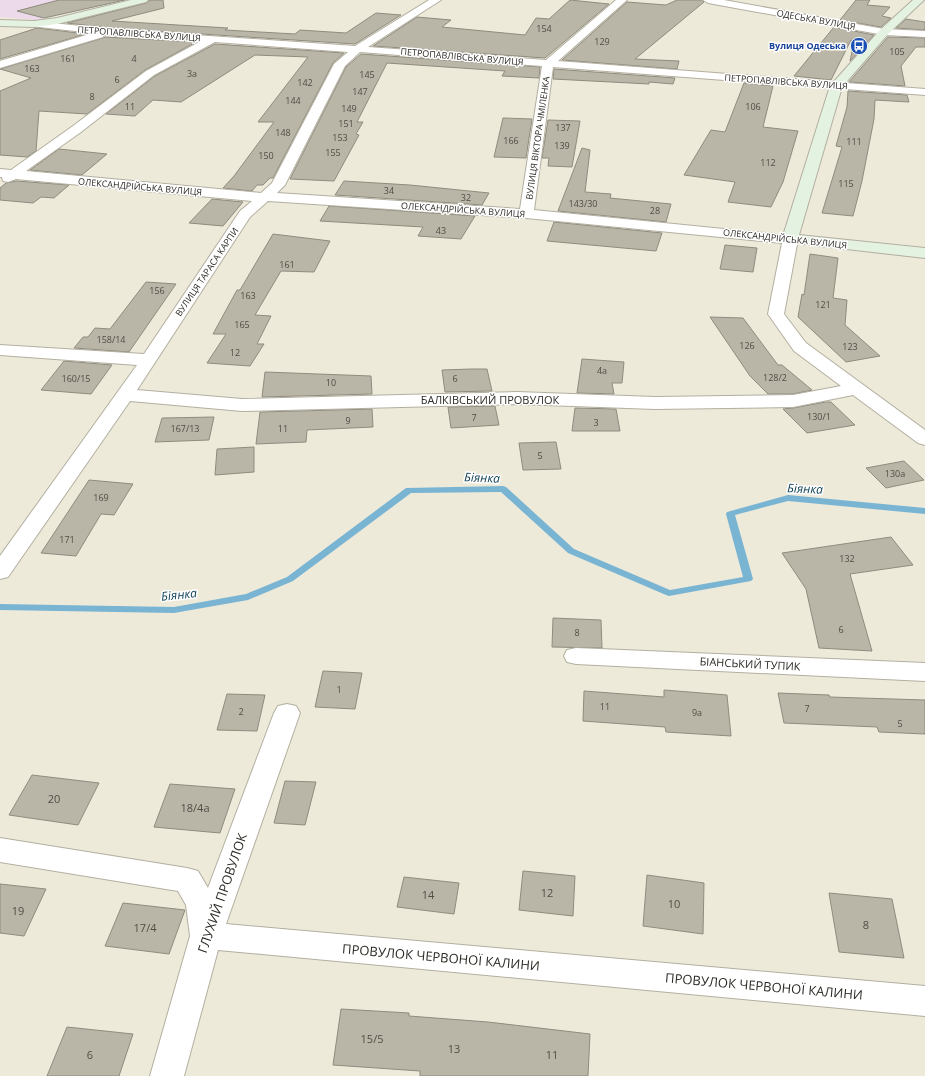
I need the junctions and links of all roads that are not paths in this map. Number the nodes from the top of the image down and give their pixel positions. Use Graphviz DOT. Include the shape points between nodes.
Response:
graph roads {
  1 [pos="143,0"];
  2 [pos="436,0"];
  3 [pos="622,0"];
  4 [pos="708,0"];
  5 [pos="919,0"];
  6 [pos="0,23"];
  7 [pos="34,24"];
  8 [pos="109,32"];
  9 [pos="884,32"];
  10 [pos="925,34"];
  11 [pos="213,39"];
  12 [pos="357,49"];
  13 [pos="548,64"];
  14 [pos="0,65"];
  15 [pos="836,86"];
  16 [pos="925,92"];
  17 [pos="7,174"];
  18 [pos="0,183"];
  19 [pos="265,197"];
  20 [pos="526,214"];
  21 [pos="790,239"];
  22 [pos="925,253"];
  23 [pos="0,350"];
  24 [pos="149,360"];
  25 [pos="856,389"];
  26 [pos="124,395"];
  27 [pos="925,439"];
  28 [pos="0,572"];
  29 [pos="576,656"];
  30 [pos="925,672"];
  31 [pos="287,713"];
  32 [pos="0,850"];
  33 [pos="206,936"];
  34 [pos="925,1001"];
  35 [pos="168,1076"];
  1 -- 7 [label="street" via="78,17"];
  2 -- 12 [label="street, ВУЛИЦЯ ТАРАСА КАРПИ"];
  3 -- 13 [label="street, ВУЛИЦЯ ВІКТОРА ЧМІЛЕНКА"];
  4 -- 9 [label="street, ОДЕСЬКА ВУЛИЦЯ"];
  5 -- 9 [label="street"];
  6 -- 7 [label="street, ПЕТРОПАВЛІВСЬКА ВУЛИЦЯ"];
  7 -- 8 [label="street, ПЕТРОПАВЛІВСЬКА ВУЛИЦЯ"];
  8 -- 11 [label="street, ПЕТРОПАВЛІВСЬКА ВУЛИЦЯ"];
  8 -- 14 [label="street"];
  9 -- 10 [label="street, ОДЕСЬКА ВУЛИЦЯ"];
  9 -- 15 [label="street"];
  11 -- 12 [label="street, ПЕТРОПАВЛІВСЬКА ВУЛИЦЯ"];
  11 -- 17 [label="street" via="150,73"];
  12 -- 13 [label="street, ПЕТРОПАВЛІВСЬКА ВУЛИЦЯ"];
  12 -- 19 [label="street, ВУЛИЦЯ ТАРАСА КАРПИ" via="340,64 278,185"];
  13 -- 15 [label="street, ПЕТРОПАВЛІВСЬКА ВУЛИЦЯ"];
  13 -- 20 [label="street, ВУЛИЦЯ ВІКТОРА ЧМІЛЕНКА"];
  15 -- 16 [label="street, ПЕТРОПАВЛІВСЬКА ВУЛИЦЯ"];
  15 -- 21 [label="street"];
  17 -- 18 [label="street"];
  17 -- 19 [label="street, ОЛЕКСАНДРІЙСЬКА ВУЛИЦЯ"];
  19 -- 20 [label="street, ОЛЕКСАНДРІЙСЬКА ВУЛИЦЯ"];
  19 -- 24 [label="street, ВУЛИЦЯ ТАРАСА КАРПИ" via="245,214"];
  20 -- 21 [label="street, ОЛЕКСАНДРІЙСЬКА ВУЛИЦЯ"];
  21 -- 22 [label="street, ОЛЕКСАНДРІЙСЬКА ВУЛИЦЯ"];
  21 -- 25 [label="street" via="776,314 800,347"];
  23 -- 24 [label="street"];
  24 -- 26 [label="street, ВУЛИЦЯ ТАРАСА КАРПИ"];
  25 -- 26 [label="street, БАЛКІВСЬКИЙ ПРОВУЛОК" via="793,401 655,403 517,398 242,405"];
  25 -- 27 [label="street"];
  26 -- 28 [label="street, ВУЛИЦЯ ТАРАСА КАРПИ"];
  29 -- 30 [label="street, БІАНСЬКИЙ ТУПИК"];
  31 -- 33 [label="street, ГЛУХИЙ ПРОВУЛОК"];
  32 -- 33 [label="street" via="187,880 201,903"];
  33 -- 34 [label="street, ПРОВУЛОК ЧЕРВОНОЇ КАЛИНИ"];
  33 -- 35 [label="street, ГЛУХИЙ ПРОВУЛОК"];
}
